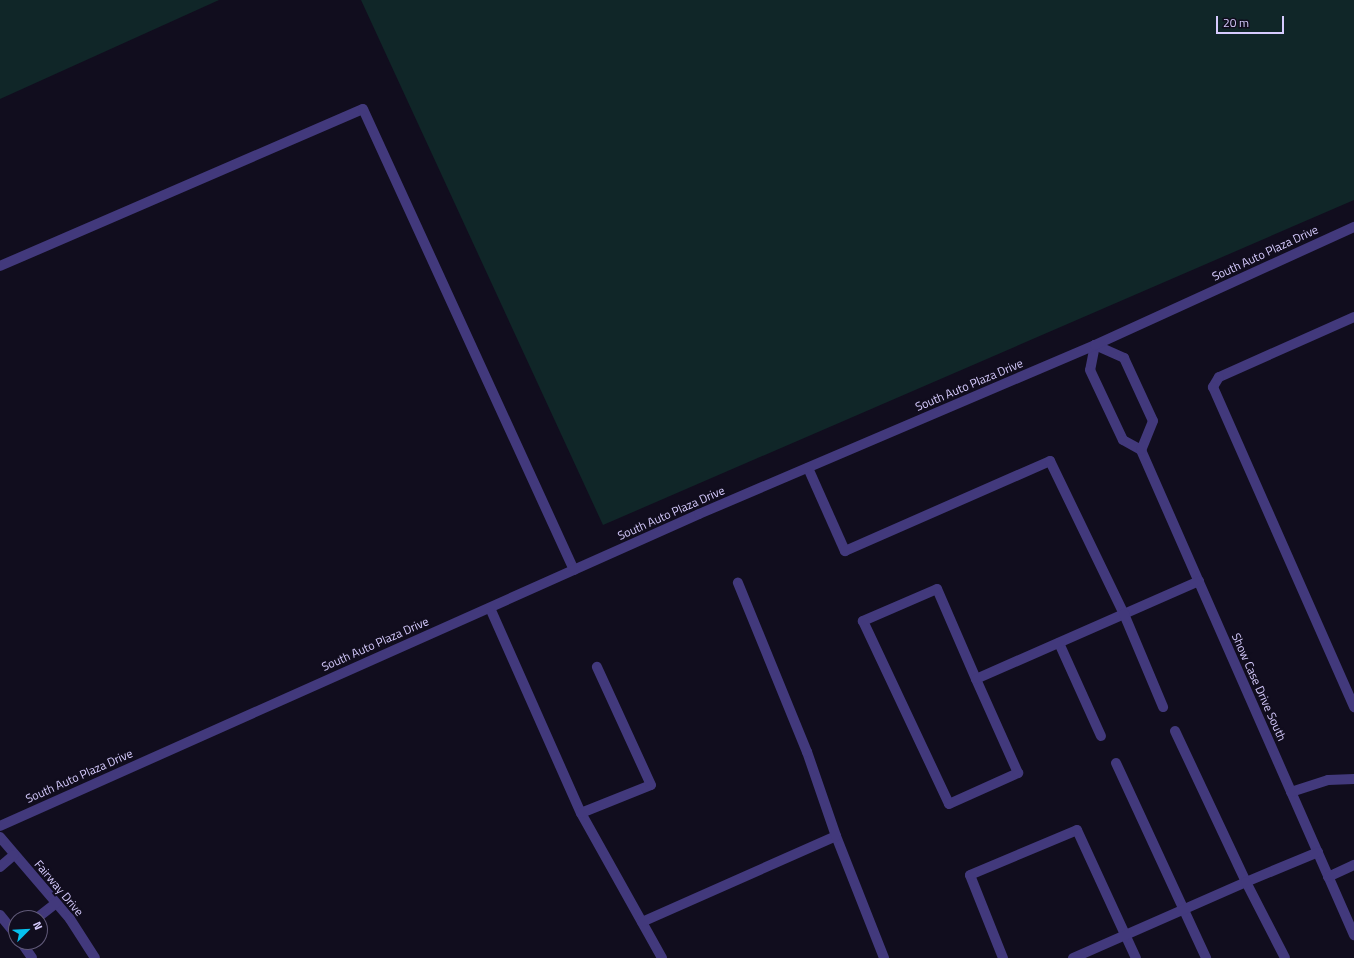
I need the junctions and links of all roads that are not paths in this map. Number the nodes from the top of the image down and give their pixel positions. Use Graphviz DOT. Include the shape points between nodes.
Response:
graph roads {
  1 [pos="1354,227"];
  2 [pos="0,266"];
  3 [pos="1354,316"];
  4 [pos="1095,345"];
  5 [pos="1141,450"];
  6 [pos="808,468"];
  7 [pos="574,570"];
  8 [pos="1199,581"];
  9 [pos="738,583"];
  10 [pos="490,608"];
  11 [pos="1124,614"];
  12 [pos="1059,643"];
  13 [pos="597,667"];
  14 [pos="976,679"];
  15 [pos="1163,707"];
  16 [pos="1354,707"];
  17 [pos="1175,731"];
  18 [pos="1101,736"];
  19 [pos="1116,763"];
  20 [pos="1354,779"];
  21 [pos="1291,792"];
  22 [pos="581,813"];
  23 [pos="0,826"];
  24 [pos="836,836"];
  25 [pos="0,837"];
  26 [pos="1318,852"];
  27 [pos="14,855"];
  28 [pos="1354,865"];
  29 [pos="0,867"];
  30 [pos="1328,877"];
  31 [pos="1246,882"];
  32 [pos="56,903"];
  33 [pos="1185,909"];
  34 [pos="47,910"];
  35 [pos="0,915"];
  36 [pos="642,922"];
  37 [pos="8,925"];
  38 [pos="1125,935"];
  39 [pos="1354,935"];
  40 [pos="95,958"];
  41 [pos="662,958"];
  42 [pos="884,958"];
  43 [pos="1003,958"];
  44 [pos="1073,958"];
  45 [pos="1136,958"];
  46 [pos="1206,958"];
  47 [pos="1285,958"];
  1 -- 4 [label="street, South Auto Plaza Drive"];
  2 -- 7 [label="street" via="363,109"];
  3 -- 16 [label="street" via="1219,378 1213,387"];
  4 -- 5 [label="street" via="1090,370 1123,440"];
  4 -- 5 [label="street" via="1124,358 1153,421"];
  4 -- 6 [label="street, South Auto Plaza Drive"];
  5 -- 8 [label="street, Show Case Drive South"];
  6 -- 7 [label="street, South Auto Plaza Drive"];
  6 -- 11 [label="street" via="845,551 1050,461"];
  7 -- 10 [label="street, South Auto Plaza Drive"];
  8 -- 11 [label="street"];
  8 -- 21 [label="street, Show Case Drive South"];
  9 -- 24 [label="street" via="807,752"];
  10 -- 22 [label="street"];
  10 -- 23 [label="street, South Auto Plaza Drive"];
  11 -- 12 [label="street"];
  11 -- 15 [label="street"];
  12 -- 14 [label="street"];
  12 -- 18 [label="street"];
  13 -- 22 [label="street" via="651,785"];
  14 -- 14 [label="street" via="937,589 863,621 949,804 1018,773"];
  17 -- 31 [label="street"];
  19 -- 33 [label="street"];
  20 -- 21 [label="street" via="1328,780"];
  21 -- 26 [label="street, Show Case Drive South"];
  22 -- 36 [label="street"];
  24 -- 36 [label="street"];
  24 -- 42 [label="street"];
  25 -- 27 [label="street, Fairway Drive"];
  26 -- 30 [label="street, Show Case Drive South"];
  26 -- 31 [label="street"];
  27 -- 29 [label="street"];
  27 -- 32 [label="street, Fairway Drive"];
  28 -- 30 [label="street"];
  30 -- 39 [label="street, Show Case Drive South"];
  31 -- 33 [label="street"];
  31 -- 47 [label="street"];
  32 -- 34 [label="street"];
  32 -- 40 [label="street, Fairway Drive"];
  33 -- 38 [label="street"];
  33 -- 46 [label="street"];
  35 -- 37 [label="street"];
  36 -- 41 [label="street"];
  38 -- 43 [label="street" via="1077,830 970,875"];
  38 -- 44 [label="street"];
  38 -- 45 [label="street"];
}
